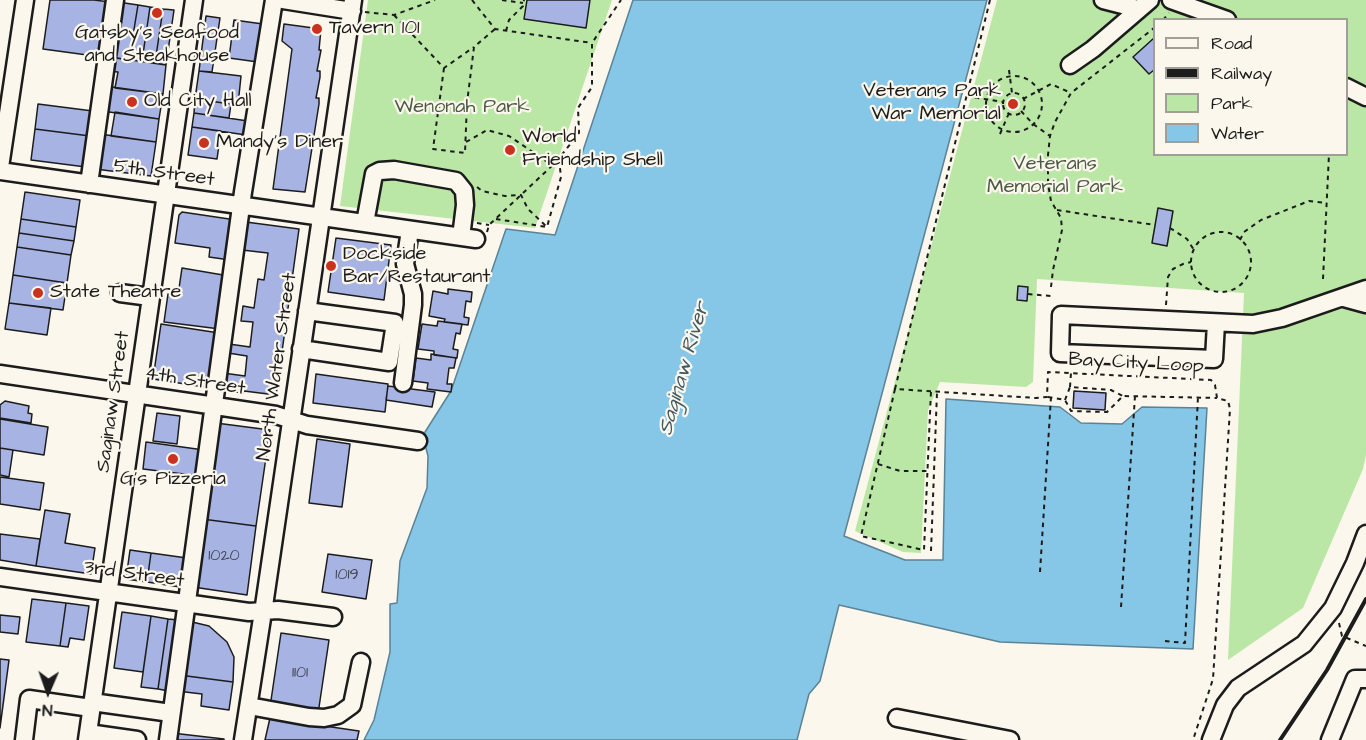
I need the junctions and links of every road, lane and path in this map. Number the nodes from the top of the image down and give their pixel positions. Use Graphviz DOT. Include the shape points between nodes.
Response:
graph roads {
  1 [pos="25,0"];
  2 [pos="115,0"];
  3 [pos="194,0"];
  4 [pos="274,0"];
  5 [pos="283,0"];
  6 [pos="435,0"];
  7 [pos="472,0"];
  8 [pos="502,0"];
  9 [pos="621,0"];
  10 [pos="990,0"];
  11 [pos="1102,0"];
  12 [pos="1171,0"];
  13 [pos="523,1"];
  14 [pos="1144,4"];
  15 [pos="352,5"];
  16 [pos="394,15"];
  17 [pos="1220,18"];
  18 [pos="495,29"];
  19 [pos="1153,29"];
  20 [pos="506,31"];
  21 [pos="592,43"];
  22 [pos="474,47"];
  23 [pos="1070,65"];
  24 [pos="444,68"];
  25 [pos="1009,70"];
  26 [pos="1009,76"];
  27 [pos="1348,88"];
  28 [pos="1039,90"];
  29 [pos="1012,93"];
  30 [pos="1071,93"];
  31 [pos="966,96"];
  32 [pos="1366,97"];
  33 [pos="1023,99"];
  34 [pos="986,101"];
  35 [pos="1003,102"];
  36 [pos="1021,111"];
  37 [pos="1009,113"];
  38 [pos="1033,124"];
  39 [pos="1003,129"];
  40 [pos="1000,134"];
  41 [pos="1050,136"];
  42 [pos="466,142"];
  43 [pos="1329,156"];
  44 [pos="559,159"];
  45 [pos="552,165"];
  46 [pos="0,169"];
  47 [pos="89,184"];
  48 [pos="476,186"];
  49 [pos="521,195"];
  50 [pos="165,196"];
  51 [pos="1326,203"];
  52 [pos="241,206"];
  53 [pos="1057,210"];
  54 [pos="321,218"];
  55 [pos="496,219"];
  56 [pos="365,224"];
  57 [pos="1155,225"];
  58 [pos="547,227"];
  59 [pos="1170,228"];
  60 [pos="410,230"];
  61 [pos="474,238"];
  62 [pos="1240,240"];
  63 [pos="1194,250"];
  64 [pos="1191,262"];
  65 [pos="1323,279"];
  66 [pos="1052,287"];
  67 [pos="1366,289"];
  68 [pos="120,293"];
  69 [pos="1028,294"];
  70 [pos="1052,296"];
  71 [pos="150,297"];
  72 [pos="1344,298"];
  73 [pos="1366,304"];
  74 [pos="307,311"];
  75 [pos="1165,320"];
  76 [pos="1216,323"];
  77 [pos="301,349"];
  78 [pos="1071,373"];
  79 [pos="0,374"];
  80 [pos="404,383"];
  81 [pos="1070,387"];
  82 [pos="896,389"];
  83 [pos="931,391"];
  84 [pos="937,392"];
  85 [pos="136,394"];
  86 [pos="1123,396"];
  87 [pos="1135,396"];
  88 [pos="1049,397"];
  89 [pos="1198,397"];
  90 [pos="1217,398"];
  91 [pos="1065,400"];
  92 [pos="213,406"];
  93 [pos="291,420"];
  94 [pos="418,441"];
  95 [pos="878,464"];
  96 [pos="927,471"];
  97 [pos="1366,534"];
  98 [pos="931,552"];
  99 [pos="1040,572"];
  100 [pos="0,577"];
  101 [pos="107,592"];
  102 [pos="186,603"];
  103 [pos="1121,607"];
  104 [pos="262,611"];
  105 [pos="333,617"];
  106 [pos="1338,619"];
  107 [pos="1165,642"];
  108 [pos="1366,646"];
  109 [pos="362,662"];
  110 [pos="1366,680"];
  111 [pos="92,705"];
  112 [pos="249,706"];
  113 [pos="171,713"];
  114 [pos="897,718"];
  115 [pos="87,736"];
  116 [pos="24,740"];
  117 [pos="137,740"];
  118 [pos="168,740"];
  119 [pos="243,740"];
  120 [pos="1010,740"];
  121 [pos="1193,740"];
  122 [pos="1211,740"];
  123 [pos="1330,740"];
  1 -- 46 [label="street"];
  2 -- 47 [label="street"];
  3 -- 50 [label="street, Saginaw Street"];
  4 -- 52 [label="street"];
  5 -- 15 [label="street"];
  6 -- 16 [label="path"];
  7 -- 18 [label="path"];
  8 -- 13 [label="path"];
  9 -- 21 [label="path"];
  10 -- 31 [label="path"];
  11 -- 14 [label="street"];
  12 -- 17 [label="street"];
  13 -- 20 [label="path" via="508,20"];
  14 -- 23 [label="street"];
  15 -- 16 [label="path"];
  15 -- 54 [label="street, North Water Street"];
  16 -- 24 [label="path"];
  18 -- 20 [label="path"];
  18 -- 22 [label="path"];
  19 -- 30 [label="path"];
  20 -- 21 [label="path"];
  21 -- 44 [label="path" via="592,87 578,108 579,133"];
  22 -- 24 [label="path"];
  22 -- 42 [label="path"];
  24 -- 42 [label="path" via="433,149 465,153"];
  25 -- 26 [label="path"];
  26 -- 28 [label="path" via="1026,78"];
  26 -- 29 [label="path"];
  26 -- 34 [label="path" via="993,85"];
  27 -- 32 [label="street"];
  28 -- 30 [label="path" via="1051,84"];
  28 -- 33 [label="path"];
  28 -- 38 [label="path" via="1042,108"];
  29 -- 33 [label="path"];
  29 -- 35 [label="path"];
  30 -- 41 [label="path"];
  31 -- 34 [label="path"];
  31 -- 82 [label="path"];
  33 -- 36 [label="path"];
  34 -- 35 [label="path"];
  34 -- 39 [label="path" via="991,120"];
  35 -- 37 [label="path"];
  36 -- 37 [label="path"];
  36 -- 38 [label="path"];
  37 -- 39 [label="path"];
  38 -- 39 [label="path" via="1016,132"];
  38 -- 41 [label="path"];
  39 -- 40 [label="path"];
  41 -- 53 [label="path" via="1048,184"];
  42 -- 45 [label="path" via="487,130 509,136"];
  43 -- 51 [label="path"];
  44 -- 45 [label="path"];
  44 -- 58 [label="path" via="561,177"];
  45 -- 49 [label="path"];
  46 -- 47 [label="street, 5th Street"];
  47 -- 50 [label="street, 5th Street"];
  48 -- 49 [label="path" via="493,194"];
  49 -- 55 [label="path"];
  49 -- 58 [label="path" via="528,209"];
  50 -- 52 [label="street, 5th Street"];
  50 -- 71 [label="street, Saginaw Street"];
  51 -- 62 [label="path" via="1309,201 1261,220 1244,232"];
  51 -- 65 [label="path"];
  52 -- 54 [label="street, 5th Street"];
  52 -- 92 [label="street"];
  53 -- 57 [label="path"];
  53 -- 66 [label="path" via="1062,230"];
  54 -- 56 [label="street, 5th Street"];
  54 -- 74 [label="street, North Water Street"];
  55 -- 58 [label="path"];
  55 -- 61 [label="path"];
  56 -- 60 [label="street, 5th Street"];
  56 -- 61 [label="street" via="374,174 394,170 456,182 464,191"];
  59 -- 63 [label="path" via="1187,239"];
  60 -- 61 [label="street, 5th Street"];
  60 -- 80 [label="street" via="405,264 413,305"];
  62 -- 63 [label="path" via="1218,232 1201,240"];
  62 -- 64 [label="path" via="1251,261 1250,271 1238,287 1218,294 1200,284"];
  63 -- 64 [label="path"];
  64 -- 75 [label="path" via="1173,270 1168,277"];
  67 -- 72 [label="street"];
  68 -- 71 [label="street"];
  69 -- 70 [label="path"];
  71 -- 85 [label="street, Saginaw Street"];
  72 -- 73 [label="street"];
  72 -- 76 [label="street" via="1253,324"];
  74 -- 77 [label="street, North Water Street"];
  74 -- 77 [label="street" via="395,323 389,362"];
  75 -- 76 [label="street"];
  75 -- 76 [label="street" via="1061,315 1060,353 1214,359"];
  77 -- 93 [label="street, North Water Street"];
  78 -- 81 [label="path"];
  78 -- 88 [label="path, Bay City Loop" via="1048,372"];
  78 -- 90 [label="path, Bay City Loop" via="1211,380"];
  79 -- 85 [label="street, 4th Street"];
  81 -- 86 [label="path" via="1112,390"];
  81 -- 91 [label="path"];
  82 -- 83 [label="path"];
  82 -- 95 [label="path"];
  83 -- 84 [label="path"];
  83 -- 96 [label="path"];
  84 -- 88 [label="path"];
  84 -- 98 [label="path"];
  85 -- 92 [label="street, 4th Street"];
  85 -- 101 [label="street, Saginaw Street"];
  86 -- 87 [label="path"];
  86 -- 91 [label="path" via="1107,412 1071,411"];
  87 -- 89 [label="path"];
  87 -- 103 [label="path"];
  88 -- 91 [label="path"];
  88 -- 99 [label="path"];
  89 -- 90 [label="path"];
  89 -- 107 [label="path" via="1185,643"];
  90 -- 121 [label="path, Bay City Loop" via="1228,401 1230,409 1213,679"];
  92 -- 93 [label="street, 4th Street"];
  92 -- 102 [label="street"];
  93 -- 94 [label="street, 4th Street"];
  93 -- 104 [label="street, North Water Street"];
  95 -- 96 [label="path" via="900,471"];
  95 -- 96 [label="path" via="861,536 924,550"];
  97 -- 122 [label="street" via="1333,608 1304,644 1238,688 1225,705"];
  100 -- 101 [label="street, 3rd Street"];
  101 -- 102 [label="street, 3rd Street"];
  101 -- 111 [label="street, Saginaw Street"];
  102 -- 104 [label="street, 3rd Street"];
  102 -- 113 [label="street"];
  104 -- 105 [label="street, 3rd Street"];
  104 -- 112 [label="street, North Water Street"];
  106 -- 108 [label="path" via="1342,636"];
  109 -- 112 [label="street" via="352,705 338,715 309,717"];
  110 -- 123 [label="street" via="1355,679"];
  111 -- 113 [label="street"];
  111 -- 115 [label="street, Saginaw Street"];
  111 -- 116 [label="street" via="29,699"];
  112 -- 119 [label="street, North Water Street"];
  113 -- 118 [label="street"];
  114 -- 120 [label="street"];
  115 -- 117 [label="street"];
}
